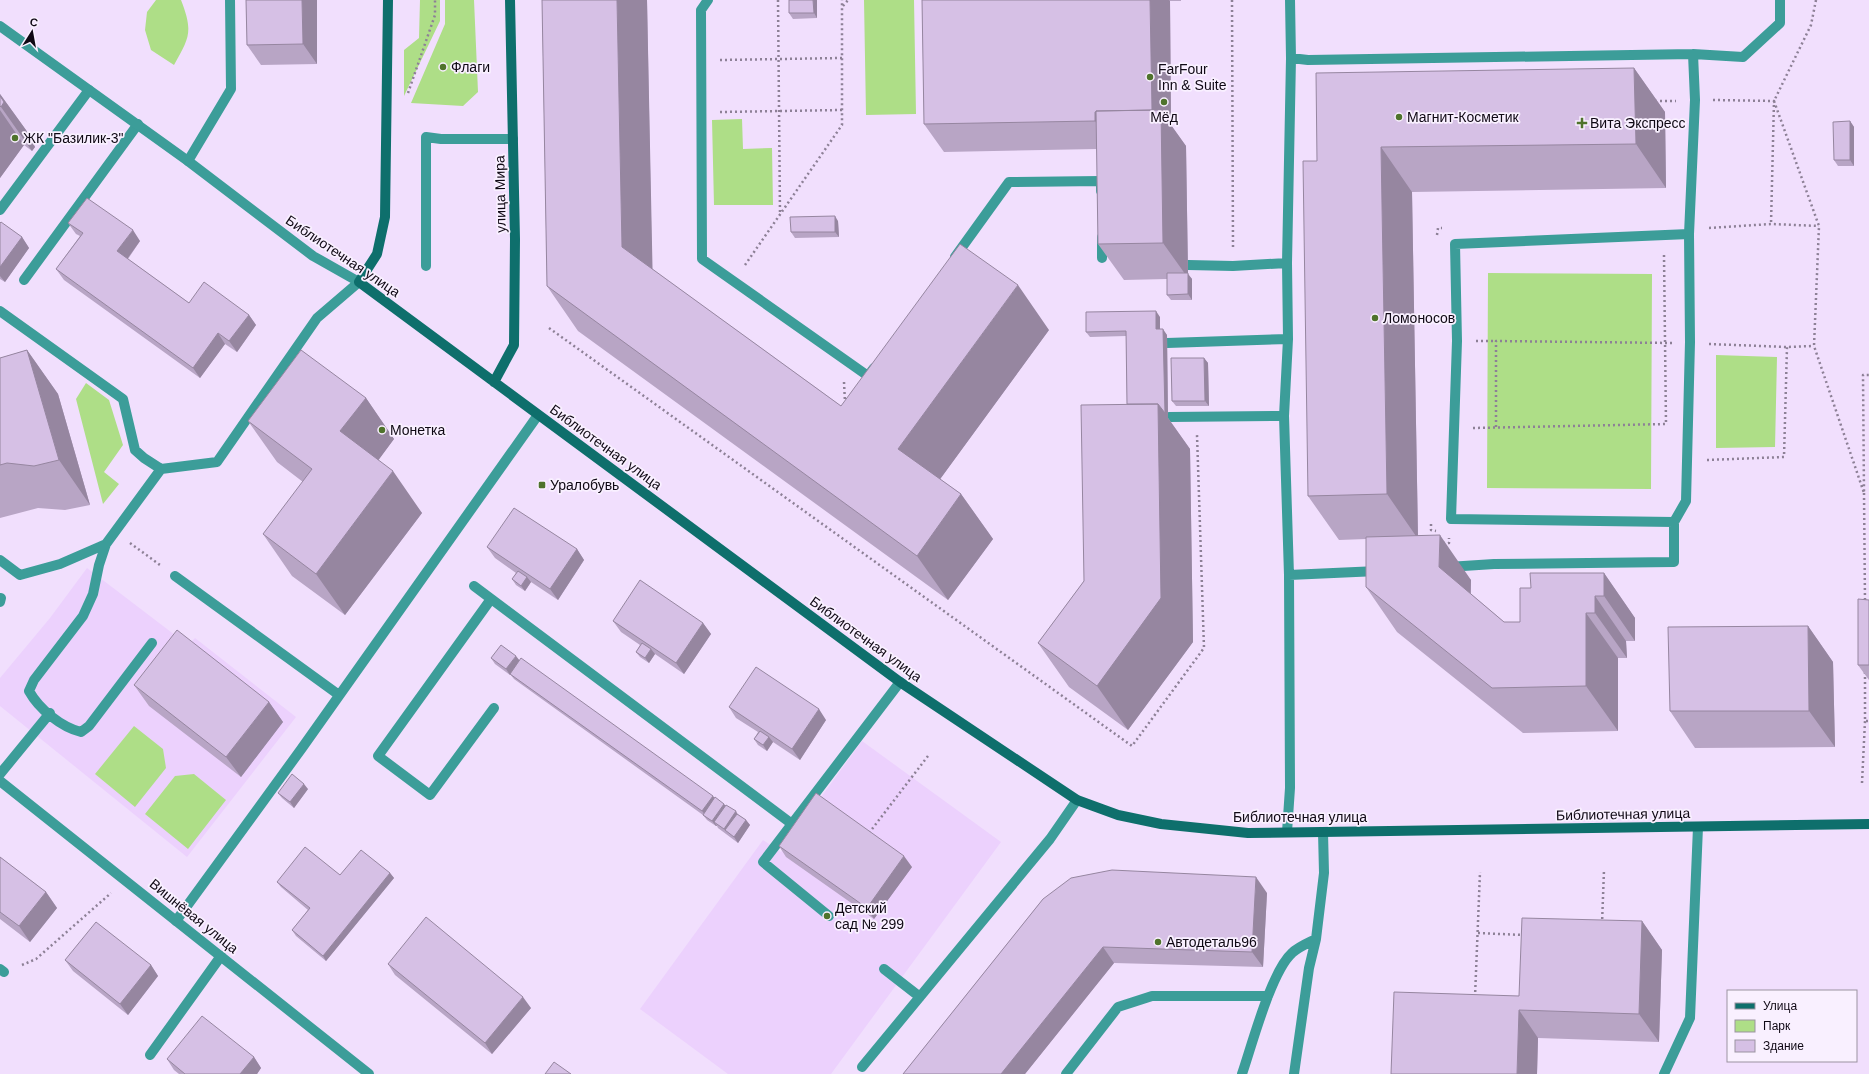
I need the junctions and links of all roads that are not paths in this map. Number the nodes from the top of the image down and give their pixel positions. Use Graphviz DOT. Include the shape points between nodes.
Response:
graph roads {
  1 [pos="230,0"];
  2 [pos="388,0"];
  3 [pos="510,0"];
  4 [pos="708,0"];
  5 [pos="1290,0"];
  6 [pos="1780,0"];
  7 [pos="0,26"];
  8 [pos="1693,54"];
  9 [pos="1291,58"];
  10 [pos="89,90"];
  11 [pos="138,124"];
  12 [pos="513,138"];
  13 [pos="188,161"];
  14 [pos="1101,204"];
  15 [pos="0,210"];
  16 [pos="1102,227"];
  17 [pos="1689,234"];
  18 [pos="1102,258"];
  19 [pos="1287,262"];
  20 [pos="1188,265"];
  21 [pos="426,266"];
  22 [pos="948,266"];
  23 [pos="24,280"];
  24 [pos="359,282"];
  25 [pos="0,311"];
  26 [pos="1288,339"];
  27 [pos="1167,343"];
  28 [pos="882,357"];
  29 [pos="494,382"];
  30 [pos="538,414"];
  31 [pos="1284,416"];
  32 [pos="1169,417"];
  33 [pos="161,469"];
  34 [pos="1674,522"];
  35 [pos="106,544"];
  36 [pos="0,560"];
  37 [pos="1441,567"];
  38 [pos="1388,570"];
  39 [pos="1288,575"];
  40 [pos="175,576"];
  41 [pos="474,586"];
  42 [pos="492,599"];
  43 [pos="152,643"];
  44 [pos="900,682"];
  45 [pos="339,695"];
  46 [pos="494,708"];
  47 [pos="50,713"];
  48 [pos="0,774"];
  49 [pos="0,781"];
  50 [pos="1077,800"];
  51 [pos="792,824"];
  52 [pos="1869,824"];
  53 [pos="1698,827"];
  54 [pos="1287,832"];
  55 [pos="1323,832"];
  56 [pos="829,916"];
  57 [pos="176,921"];
  58 [pos="1316,939"];
  59 [pos="221,956"];
  60 [pos="884,969"];
  61 [pos="1268,996"];
  62 [pos="920,997"];
  63 [pos="150,1055"];
  64 [pos="862,1067"];
  65 [pos="369,1074"];
  66 [pos="1066,1074"];
  67 [pos="1242,1074"];
  68 [pos="1294,1074"];
  69 [pos="1664,1074"];
  1 -- 13 [label="street" via="231,89"];
  2 -- 24 [label="street" via="385,217 377,254"];
  3 -- 12 [label="street, улица Мира"];
  4 -- 28 [label="street" via="701,10 702,259 868,376"];
  5 -- 9 [label="street"];
  6 -- 8 [label="street" via="1780,23 1743,57"];
  7 -- 10 [label="street, Библиотечная улица"];
  8 -- 9 [label="street" via="1308,60"];
  8 -- 17 [label="street" via="1695,100"];
  9 -- 19 [label="street"];
  10 -- 11 [label="street, Библиотечная улица"];
  10 -- 15 [label="street"];
  11 -- 13 [label="street, Библиотечная улица"];
  11 -- 23 [label="street"];
  12 -- 21 [label="street" via="426,137"];
  12 -- 29 [label="street, улица Мира" via="514,346"];
  13 -- 24 [label="street, Библиотечная улица" via="313,256"];
  14 -- 22 [label="street" via="1101,181 1009,182"];
  16 -- 18 [label="street"];
  17 -- 34 [label="street" via="1690,342 1686,501"];
  17 -- 34 [label="street" via="1456,244 1457,341 1451,519"];
  19 -- 20 [label="street" via="1233,266"];
  19 -- 26 [label="street"];
  24 -- 29 [label="street, Библиотечная улица"];
  24 -- 33 [label="street" via="317,318 217,462"];
  25 -- 33 [label="street" via="123,399 134,450"];
  26 -- 27 [label="street"];
  26 -- 31 [label="street"];
  29 -- 30 [label="street, Библиотечная улица"];
  30 -- 44 [label="street, Библиотечная улица"];
  30 -- 45 [label="street"];
  31 -- 32 [label="street"];
  31 -- 39 [label="street"];
  33 -- 35 [label="street"];
  34 -- 37 [label="street" via="1674,562"];
  35 -- 36 [label="street" via="60,564 20,575"];
  35 -- 47 [label="street" via="93,594 83,616 28,691 35,702"];
  38 -- 39 [label="street"];
  39 -- 54 [label="street" via="1290,788"];
  40 -- 45 [label="street"];
  41 -- 42 [label="street"];
  42 -- 46 [label="street" via="378,756 430,795"];
  42 -- 51 [label="street"];
  43 -- 47 [label="street" via="89,726 80,732 69,729"];
  44 -- 50 [label="street, Библиотечная улица"];
  44 -- 51 [label="street"];
  45 -- 57 [label="street"];
  47 -- 48 [label="street"];
  49 -- 57 [label="street, Вишнёвая улица"];
  50 -- 54 [label="street, Библиотечная улица" via="1118,815 1161,824 1248,833"];
  50 -- 62 [label="street" via="1050,839"];
  51 -- 56 [label="street" via="763,862"];
  52 -- 53 [label="street, Библиотечная улица"];
  53 -- 55 [label="street, Библиотечная улица"];
  53 -- 69 [label="street" via="1690,1018"];
  54 -- 55 [label="street, Библиотечная улица"];
  55 -- 58 [label="street" via="1324,873"];
  57 -- 59 [label="street, Вишнёвая улица"];
  58 -- 61 [label="street" via="1292,952"];
  58 -- 68 [label="street" via="1309,968"];
  59 -- 63 [label="street"];
  59 -- 65 [label="street, Вишнёвая улица"];
  60 -- 62 [label="street"];
  61 -- 66 [label="street" via="1152,996 1118,1007"];
  61 -- 67 [label="street"];
  62 -- 64 [label="street"];
}
